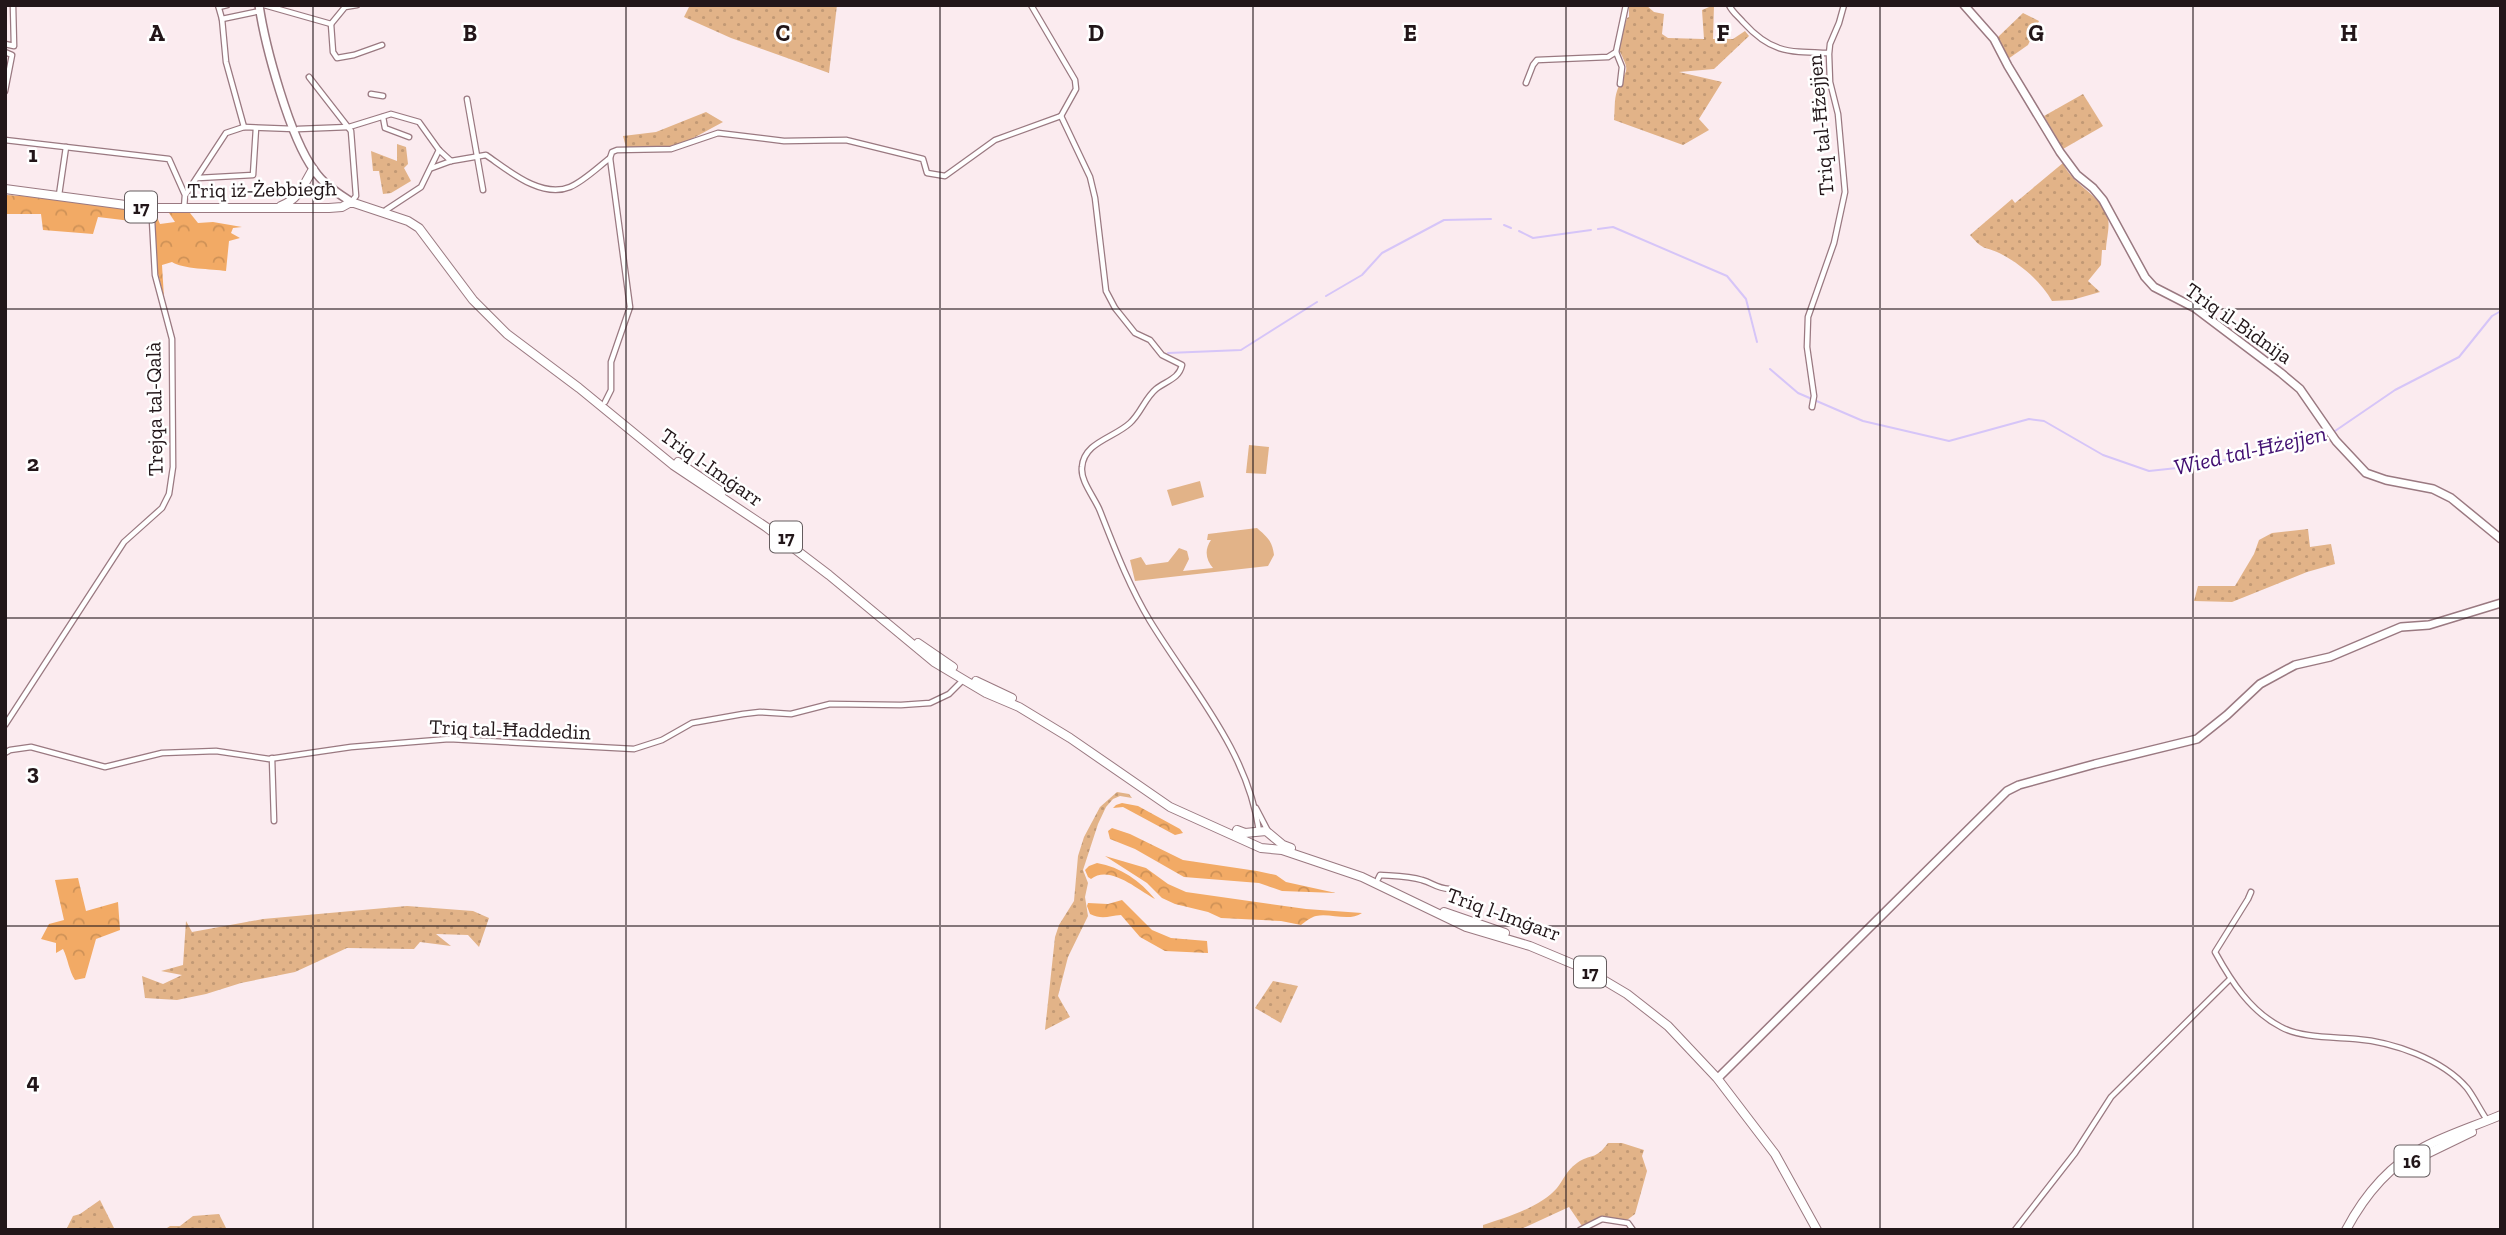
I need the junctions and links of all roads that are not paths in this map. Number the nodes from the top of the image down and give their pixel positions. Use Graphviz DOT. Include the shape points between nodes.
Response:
graph roads {
  1 [pos="13,5"];
  2 [pos="226,5"];
  3 [pos="357,5"];
  4 [pos="1031,5"];
  5 [pos="1626,5"];
  6 [pos="1729,5"];
  7 [pos="1844,5"];
  8 [pos="1964,5"];
  9 [pos="219,6"];
  10 [pos="261,6"];
  11 [pos="222,19"];
  12 [pos="331,24"];
  13 [pos="5,44"];
  14 [pos="382,45"];
  15 [pos="5,52"];
  16 [pos="1616,52"];
  17 [pos="1829,54"];
  18 [pos="309,77"];
  19 [pos="1527,83"];
  20 [pos="1620,84"];
  21 [pos="5,91"];
  22 [pos="371,94"];
  23 [pos="383,96"];
  24 [pos="467,99"];
  25 [pos="1061,116"];
  26 [pos="383,117"];
  27 [pos="244,127"];
  28 [pos="349,127"];
  29 [pos="256,128"];
  30 [pos="296,129"];
  31 [pos="410,137"];
  32 [pos="5,140"];
  33 [pos="65,147"];
  34 [pos="439,150"];
  35 [pos="477,158"];
  36 [pos="610,159"];
  37 [pos="451,161"];
  38 [pos="432,168"];
  39 [pos="313,169"];
  40 [pos="198,178"];
  41 [pos="5,189"];
  42 [pos="483,190"];
  43 [pos="59,195"];
  44 [pos="185,195"];
  45 [pos="298,195"];
  46 [pos="353,201"];
  47 [pos="279,207"];
  48 [pos="304,207"];
  49 [pos="148,208"];
  50 [pos="184,208"];
  51 [pos="386,211"];
  52 [pos="605,402"];
  53 [pos="1812,407"];
  54 [pos="2501,539"];
  55 [pos="2501,603"];
  56 [pos="964,680"];
  57 [pos="5,725"];
  58 [pos="5,754"];
  59 [pos="272,758"];
  60 [pos="1252,801"];
  61 [pos="274,821"];
  62 [pos="1257,822"];
  63 [pos="1238,830"];
  64 [pos="1258,832"];
  65 [pos="1270,835"];
  66 [pos="1256,844"];
  67 [pos="1265,848"];
  68 [pos="1378,879"];
  69 [pos="1449,889"];
  70 [pos="2251,892"];
  71 [pos="2230,979"];
  72 [pos="1720,1076"];
  73 [pos="2498,1119"];
  74 [pos="1580,1230"];
  75 [pos="1633,1230"];
  76 [pos="1819,1230"];
  77 [pos="2015,1230"];
  78 [pos="2347,1230"];
  1 -- 13 [label="street" via="14,46"];
  2 -- 9 [label="street"];
  3 -- 12 [label="street" via="345,7"];
  4 -- 25 [label="street" via="1075,80 1076,89"];
  5 -- 16 [label="street"];
  6 -- 17 [label="street" via="1766,43 1795,53"];
  7 -- 17 [label="street, Triq tal-Ħżejjen"];
  8 -- 54 [label="street, Triq il-Bidnija" via="1994,39 2060,152 2103,200 2154,287 2195,308 2300,389 2336,441 2366,472 2434,489"];
  9 -- 11 [label="street"];
  10 -- 11 [label="street"];
  10 -- 12 [label="street"];
  10 -- 30 [label="street" via="274,68"];
  11 -- 27 [label="street" via="226,62"];
  12 -- 14 [label="street" via="337,58"];
  15 -- 21 [label="street" via="12,55"];
  16 -- 19 [label="street" via="1608,57 1537,60"];
  16 -- 20 [label="street" via="1622,67"];
  17 -- 53 [label="street, Triq tal-Ħżejjen" via="1845,192 1834,243 1808,317"];
  18 -- 28 [label="street"];
  22 -- 23 [label="street"];
  24 -- 35 [label="street"];
  25 -- 36 [label="street" via="995,140 945,176 927,173 923,159 852,141 784,141 718,133 671,149 617,150"];
  25 -- 60 [label="street" via="1090,177 1106,291 1135,333 1182,367 1154,391 1130,424 1088,450 1081,470 1120,565 1149,619 1224,733"];
  26 -- 28 [label="street"];
  26 -- 31 [label="street" via="385,128"];
  26 -- 34 [label="street" via="391,114 419,122"];
  27 -- 29 [label="street"];
  27 -- 40 [label="street" via="226,133"];
  28 -- 30 [label="street"];
  28 -- 46 [label="street"];
  29 -- 30 [label="street"];
  29 -- 40 [label="street" via="253,175"];
  30 -- 39 [label="street"];
  30 -- 46 [label="street" via="323,177"];
  32 -- 33 [label="street"];
  33 -- 43 [label="street"];
  33 -- 44 [label="street" via="169,159"];
  34 -- 37 [label="street"];
  34 -- 38 [label="street"];
  35 -- 36 [label="street" via="486,155 522,181 556,189 570,187"];
  35 -- 37 [label="street"];
  35 -- 42 [label="street"];
  36 -- 52 [label="street" via="629,307 611,362 611,390"];
  37 -- 38 [label="street"];
  38 -- 51 [label="street" via="421,187"];
  39 -- 45 [label="main road"];
  39 -- 46 [label="street"];
  40 -- 44 [label="street"];
  41 -- 43 [label="main road, Triq iż-Żebbiegħ / 17"];
  43 -- 49 [label="main road, Triq iż-Żebbiegħ / 17"];
  44 -- 50 [label="street"];
  45 -- 47 [label="main road"];
  45 -- 48 [label="main road"];
  46 -- 48 [label="main road, Triq iż-Żebbiegħ / 17" via="342,207"];
  46 -- 51 [label="main road, Triq l-Imġarr / 17"];
  46 -- 56 [label="main road, Triq l-Imġarr / 17" via="419,228 473,300 514,340 673,465 766,527 934,662"];
  47 -- 48 [label="main road, Triq iż-Żebbiegħ / 17"];
  47 -- 50 [label="main road, Triq iż-Żebbiegħ / 17"];
  49 -- 50 [label="main road, Triq iż-Żebbiegħ / 17"];
  49 -- 57 [label="street, Trejqa tal-Qalà" via="155,275 172,339 169,494 162,508 124,542"];
  51 -- 52 [label="main road, Triq l-Imġarr / 17" via="422,225 476,297 510,331"];
  52 -- 63 [label="main road, Triq l-Imġarr / 17" via="657,447 806,551 937,657 1023,703 1171,803"];
  55 -- 72 [label="street" via="2429,625 2401,627 2330,657 2295,664 2260,684 2197,739 2007,791"];
  56 -- 59 [label="street, Triq tal-Ħaddedin" via="936,702 830,704 791,714 743,714 692,723 656,743 634,749 449,739"];
  56 -- 66 [label="main road, Triq l-Imġarr / 17" via="1070,738 1170,807"];
  58 -- 59 [label="street, Triq tal-Ħaddedin" via="31,747 106,767 157,754 198,751"];
  59 -- 61 [label="street"];
  60 -- 62 [label="street"];
  60 -- 65 [label="street"];
  62 -- 63 [label="street"];
  62 -- 64 [label="street"];
  63 -- 64 [label="main road, Triq l-Imġarr / 17"];
  64 -- 65 [label="main road, Triq l-Imġarr / 17"];
  64 -- 66 [label="main road"];
  65 -- 67 [label="main road" via="1271,843"];
  65 -- 68 [label="main road, Triq l-Imġarr / 17" via="1283,845"];
  66 -- 67 [label="main road, Triq l-Imġarr"];
  67 -- 76 [label="main road, Triq l-Imġarr / 17" via="1362,877 1466,927 1585,969 1627,994 1668,1026 1730,1093 1774,1154"];
  68 -- 69 [label="street" via="1380,875 1419,879"];
  68 -- 72 [label="main road, Triq l-Imġarr / 17" via="1444,912 1541,945 1602,974 1672,1024"];
  70 -- 71 [label="street" via="2215,952"];
  71 -- 73 [label="street" via="2249,1003 2282,1028 2385,1044 2430,1061 2450,1073"];
  71 -- 77 [label="street" via="2110,1097 2075,1153"];
  72 -- 76 [label="main road, Triq l-Imġarr / 17" via="1777,1150"];
  73 -- 78 [label="main road, 16" via="2422,1148 2399,1163 2375,1187"];
  74 -- 75 [label="street" via="1602,1219 1630,1223"];
}
